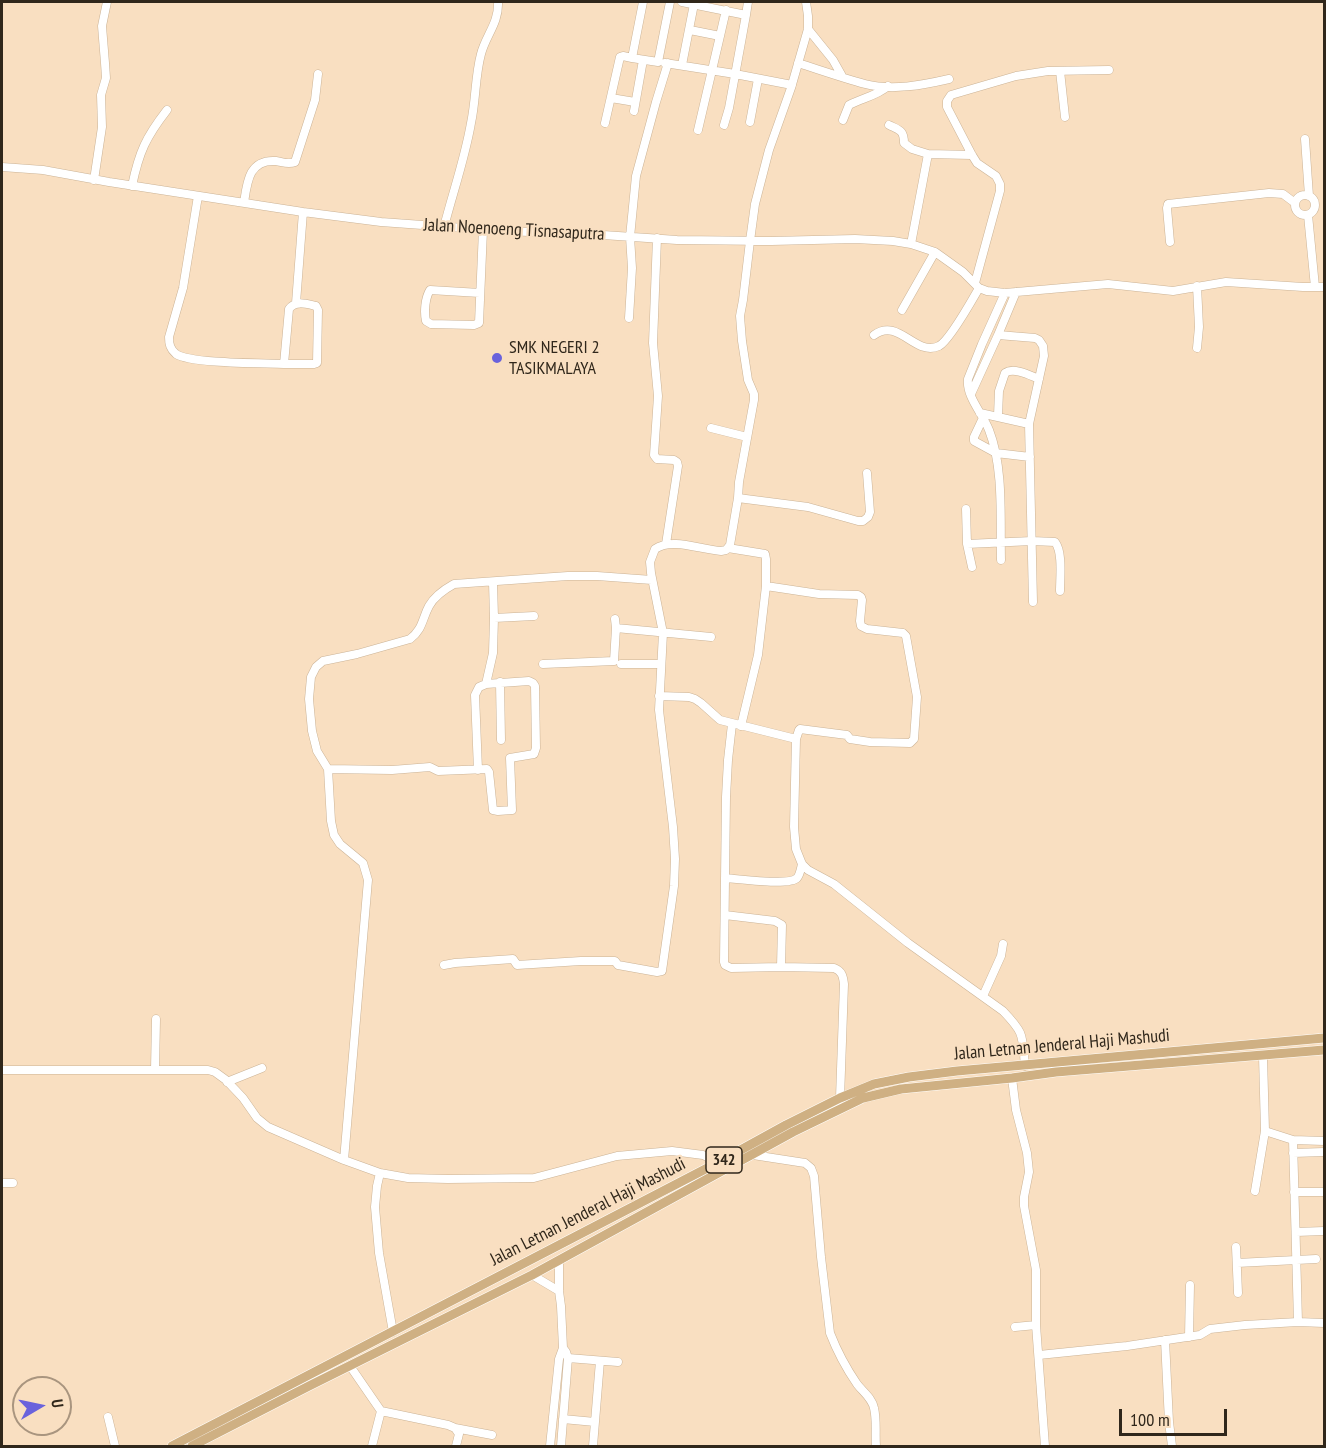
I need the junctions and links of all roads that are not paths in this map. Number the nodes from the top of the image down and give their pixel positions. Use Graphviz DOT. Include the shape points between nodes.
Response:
graph roads {
  1 [pos="107,2"];
  2 [pos="498,2"];
  3 [pos="643,2"];
  4 [pos="670,2"];
  5 [pos="682,2"];
  6 [pos="748,2"];
  7 [pos="806,2"];
  8 [pos="697,3"];
  9 [pos="722,7"];
  10 [pos="746,15"];
  11 [pos="808,29"];
  12 [pos="690,30"];
  13 [pos="720,36"];
  14 [pos="632,58"];
  15 [pos="643,60"];
  16 [pos="658,62"];
  17 [pos="668,63"];
  18 [pos="798,63"];
  19 [pos="682,65"];
  20 [pos="1108,70"];
  21 [pos="713,71"];
  22 [pos="1060,71"];
  23 [pos="318,74"];
  24 [pos="735,74"];
  25 [pos="842,76"];
  26 [pos="758,79"];
  27 [pos="950,80"];
  28 [pos="792,85"];
  29 [pos="888,86"];
  30 [pos="611,98"];
  31 [pos="635,102"];
  32 [pos="167,110"];
  33 [pos="634,111"];
  34 [pos="1065,117"];
  35 [pos="843,120"];
  36 [pos="750,122"];
  37 [pos="605,123"];
  38 [pos="724,125"];
  39 [pos="889,125"];
  40 [pos="698,130"];
  41 [pos="1305,139"];
  42 [pos="928,154"];
  43 [pos="972,155"];
  44 [pos="2,166"];
  45 [pos="94,180"];
  46 [pos="132,186"];
  47 [pos="198,196"];
  48 [pos="1310,196"];
  49 [pos="244,202"];
  50 [pos="1295,203"];
  51 [pos="303,212"];
  52 [pos="1308,215"];
  53 [pos="444,226"];
  54 [pos="483,230"];
  55 [pos="630,237"];
  56 [pos="657,238"];
  57 [pos="750,241"];
  58 [pos="1170,242"];
  59 [pos="912,244"];
  60 [pos="935,252"];
  61 [pos="977,286"];
  62 [pos="1197,286"];
  63 [pos="1315,287"];
  64 [pos="1324,287"];
  65 [pos="1016,292"];
  66 [pos="480,293"];
  67 [pos="1005,293"];
  68 [pos="296,303"];
  69 [pos="902,310"];
  70 [pos="629,318"];
  71 [pos="874,335"];
  72 [pos="998,335"];
  73 [pos="982,344"];
  74 [pos="992,348"];
  75 [pos="1197,348"];
  76 [pos="975,362"];
  77 [pos="284,364"];
  78 [pos="984,366"];
  79 [pos="1039,379"];
  80 [pos="971,394"];
  81 [pos="982,415"];
  82 [pos="998,416"];
  83 [pos="1029,424"];
  84 [pos="711,428"];
  85 [pos="747,437"];
  86 [pos="996,453"];
  87 [pos="1030,457"];
  88 [pos="867,473"];
  89 [pos="738,498"];
  90 [pos="966,509"];
  91 [pos="1032,541"];
  92 [pos="1000,543"];
  93 [pos="666,544"];
  94 [pos="967,544"];
  95 [pos="728,548"];
  96 [pos="1001,560"];
  97 [pos="972,567"];
  98 [pos="652,580"];
  99 [pos="494,582"];
  100 [pos="766,586"];
  101 [pos="1060,591"];
  102 [pos="1033,602"];
  103 [pos="534,616"];
  104 [pos="494,618"];
  105 [pos="615,619"];
  106 [pos="616,628"];
  107 [pos="663,633"];
  108 [pos="711,637"];
  109 [pos="543,664"];
  110 [pos="621,664"];
  111 [pos="661,664"];
  112 [pos="500,682"];
  113 [pos="486,684"];
  114 [pos="659,696"];
  115 [pos="732,724"];
  116 [pos="741,726"];
  117 [pos="796,739"];
  118 [pos="501,740"];
  119 [pos="328,769"];
  120 [pos="478,770"];
  121 [pos="802,864"];
  122 [pos="725,878"];
  123 [pos="725,915"];
  124 [pos="1003,944"];
  125 [pos="444,965"];
  126 [pos="781,967"];
  127 [pos="983,996"];
  128 [pos="156,1019"];
  129 [pos="1324,1038"];
  130 [pos="1324,1050"];
  131 [pos="1263,1056"];
  132 [pos="1024,1066"];
  133 [pos="262,1068"];
  134 [pos="2,1070"];
  135 [pos="155,1070"];
  136 [pos="957,1071"];
  137 [pos="1012,1078"];
  138 [pos="227,1082"];
  139 [pos="958,1083"];
  140 [pos="840,1098"];
  141 [pos="1265,1131"];
  142 [pos="1293,1140"];
  143 [pos="1324,1141"];
  144 [pos="1324,1152"];
  145 [pos="1293,1153"];
  146 [pos="753,1155"];
  147 [pos="344,1160"];
  148 [pos="717,1164"];
  149 [pos="380,1173"];
  150 [pos="2,1183"];
  151 [pos="13,1183"];
  152 [pos="1255,1191"];
  153 [pos="1294,1192"];
  154 [pos="1324,1192"];
  155 [pos="1324,1230"];
  156 [pos="1296,1232"];
  157 [pos="1236,1247"];
  158 [pos="1316,1259"];
  159 [pos="1296,1260"];
  160 [pos="559,1261"];
  161 [pos="1237,1263"];
  162 [pos="532,1275"];
  163 [pos="1190,1285"];
  164 [pos="559,1291"];
  165 [pos="1238,1293"];
  166 [pos="1298,1322"];
  167 [pos="1324,1323"];
  168 [pos="1036,1325"];
  169 [pos="1015,1327"];
  170 [pos="393,1332"];
  171 [pos="1189,1337"];
  172 [pos="1165,1340"];
  173 [pos="563,1348"];
  174 [pos="1039,1355"];
  175 [pos="568,1358"];
  176 [pos="600,1361"];
  177 [pos="618,1362"];
  178 [pos="350,1366"];
  179 [pos="381,1411"];
  180 [pos="108,1417"];
  181 [pos="563,1419"];
  182 [pos="594,1422"];
  183 [pos="454,1428"];
  184 [pos="492,1435"];
  185 [pos="115,1446"];
  186 [pos="172,1446"];
  187 [pos="192,1446"];
  188 [pos="372,1446"];
  189 [pos="456,1446"];
  190 [pos="550,1446"];
  191 [pos="561,1446"];
  192 [pos="592,1446"];
  193 [pos="876,1446"];
  194 [pos="1045,1446"];
  195 [pos="1172,1446"];
  1 -- 45 [label="street" via="102,26 102,127"];
  2 -- 53 [label="street" via="494,26 482,52 467,143"];
  3 -- 14 [label="street"];
  4 -- 16 [label="street"];
  5 -- 8 [label="street"];
  6 -- 10 [label="street"];
  7 -- 11 [label="street"];
  8 -- 9 [label="street"];
  8 -- 12 [label="street"];
  9 -- 10 [label="street"];
  9 -- 13 [label="street"];
  10 -- 24 [label="street"];
  11 -- 18 [label="street"];
  11 -- 25 [label="street"];
  12 -- 13 [label="street"];
  12 -- 19 [label="street"];
  13 -- 21 [label="street"];
  14 -- 15 [label="street"];
  14 -- 30 [label="street" via="620,57"];
  15 -- 16 [label="street"];
  15 -- 31 [label="street"];
  16 -- 17 [label="street"];
  17 -- 19 [label="street"];
  17 -- 55 [label="street" via="636,176"];
  18 -- 25 [label="street"];
  18 -- 28 [label="street"];
  19 -- 21 [label="street"];
  20 -- 22 [label="street"];
  21 -- 24 [label="street"];
  21 -- 40 [label="street"];
  22 -- 34 [label="street"];
  22 -- 43 [label="street" via="1016,76 951,95 947,107"];
  23 -- 49 [label="street" via="315,100 295,162 263,161 249,176"];
  24 -- 26 [label="street"];
  24 -- 38 [label="street"];
  25 -- 29 [label="street"];
  26 -- 28 [label="street"];
  26 -- 36 [label="street"];
  27 -- 29 [label="street"];
  28 -- 57 [label="street" via="769,150"];
  29 -- 35 [label="street" via="849,105"];
  30 -- 31 [label="street"];
  30 -- 37 [label="street"];
  31 -- 33 [label="street"];
  32 -- 46 [label="street" via="145,140"];
  39 -- 42 [label="street" via="901,130 904,143 912,149"];
  41 -- 48 [label="street"];
  42 -- 43 [label="street"];
  42 -- 59 [label="street"];
  43 -- 61 [label="street" via="1000,184"];
  44 -- 45 [label="street, Jalan Noenoeng Tisnasaputra"];
  45 -- 46 [label="street, Jalan Noenoeng Tisnasaputra"];
  46 -- 47 [label="street, Jalan Noenoeng Tisnasaputra"];
  47 -- 49 [label="street, Jalan Noenoeng Tisnasaputra"];
  47 -- 77 [label="street" via="183,288 169,337 171,349 180,356 207,361"];
  48 -- 50 [label="street" via="1299,197"];
  48 -- 52 [label="street" via="1316,205"];
  49 -- 51 [label="street, Jalan Noenoeng Tisnasaputra"];
  50 -- 52 [label="street" via="1298,213"];
  50 -- 58 [label="street" via="1283,194 1269,193 1168,204"];
  51 -- 53 [label="street, Jalan Noenoeng Tisnasaputra"];
  51 -- 68 [label="street"];
  52 -- 63 [label="street"];
  53 -- 54 [label="street, Jalan Noenoeng Tisnasaputra"];
  54 -- 55 [label="street, Jalan Noenoeng Tisnasaputra"];
  54 -- 66 [label="street"];
  55 -- 56 [label="street, Jalan Noenoeng Tisnasaputra"];
  55 -- 70 [label="street"];
  56 -- 57 [label="street, Jalan Noenoeng Tisnasaputra"];
  56 -- 93 [label="street" via="653,343 658,396 654,455 657,459 674,460 678,466"];
  57 -- 59 [label="street, Jalan Noenoeng Tisnasaputra" via="855,239"];
  57 -- 85 [label="street" via="740,316 748,380 754,394"];
  59 -- 60 [label="street, Jalan Noenoeng Tisnasaputra"];
  60 -- 61 [label="street, Jalan Noenoeng Tisnasaputra"];
  60 -- 69 [label="street"];
  61 -- 67 [label="street, Jalan Noenoeng Tisnasaputra"];
  61 -- 71 [label="street" via="938,346 926,347 895,331 884,330"];
  62 -- 63 [label="street, Jalan Noenoeng Tisnasaputra" via="1226,282"];
  62 -- 65 [label="street, Jalan Noenoeng Tisnasaputra" via="1167,291 1108,284"];
  62 -- 75 [label="street"];
  63 -- 64 [label="street, Jalan Noenoeng Tisnasaputra"];
  65 -- 67 [label="street, Jalan Noenoeng Tisnasaputra"];
  65 -- 72 [label="street"];
  66 -- 66 [label="street" via="430,290 426,296 426,321 476,325"];
  67 -- 73 [label="street"];
  68 -- 77 [label="street" via="289,309"];
  68 -- 77 [label="street" via="318,308 318,360 314,364"];
  72 -- 74 [label="street"];
  72 -- 79 [label="street" via="1039,340 1044,351"];
  73 -- 74 [label="street"];
  73 -- 76 [label="street"];
  74 -- 78 [label="street"];
  76 -- 78 [label="street"];
  76 -- 80 [label="street" via="968,384"];
  78 -- 80 [label="street"];
  79 -- 82 [label="street" via="1013,370 1005,372"];
  79 -- 83 [label="street"];
  80 -- 81 [label="street"];
  81 -- 82 [label="street"];
  81 -- 86 [label="street"];
  81 -- 86 [label="street" via="974,441"];
  82 -- 83 [label="street"];
  83 -- 87 [label="street"];
  84 -- 85 [label="street"];
  85 -- 89 [label="street"];
  86 -- 87 [label="street"];
  86 -- 92 [label="street"];
  87 -- 91 [label="street"];
  88 -- 89 [label="street" via="870,512 863,521 808,507"];
  89 -- 95 [label="street"];
  90 -- 94 [label="street"];
  91 -- 92 [label="street"];
  91 -- 101 [label="street" via="1051,541 1058,546"];
  91 -- 102 [label="street"];
  92 -- 94 [label="street"];
  92 -- 96 [label="street"];
  93 -- 95 [label="street" via="714,551"];
  93 -- 98 [label="street" via="652,555"];
  94 -- 97 [label="street"];
  95 -- 100 [label="street" via="765,554"];
  98 -- 99 [label="street" via="587,576"];
  98 -- 107 [label="street"];
  99 -- 104 [label="street"];
  99 -- 119 [label="street" via="448,588 429,605 421,628 410,639 323,661 316,667 309,699 312,731 317,751"];
  100 -- 116 [label="street" via="758,655"];
  100 -- 117 [label="street" via="860,596 861,626 903,633 908,640 917,697 913,742 870,742 800,729"];
  103 -- 104 [label="street"];
  104 -- 113 [label="street"];
  105 -- 106 [label="street"];
  106 -- 107 [label="street"];
  106 -- 109 [label="street" via="614,661"];
  107 -- 108 [label="street"];
  107 -- 111 [label="street"];
  110 -- 111 [label="street"];
  111 -- 114 [label="street"];
  112 -- 113 [label="street"];
  112 -- 118 [label="street"];
  112 -- 120 [label="street" via="529,681 536,691 535,753 509,760 512,810 494,810 488,770"];
  113 -- 120 [label="street" via="475,695"];
  114 -- 115 [label="street" via="695,699 720,720"];
  114 -- 125 [label="street" via="675,859 662,971 618,965 615,961 517,965 513,959"];
  115 -- 116 [label="street"];
  115 -- 122 [label="street"];
  116 -- 117 [label="street"];
  117 -- 121 [label="street" via="794,827"];
  119 -- 120 [label="street"];
  119 -- 147 [label="street" via="334,835 363,863 368,880"];
  121 -- 122 [label="street" via="798,877 786,882"];
  121 -- 127 [label="street"];
  122 -- 123 [label="street"];
  123 -- 126 [label="street" via="782,925"];
  123 -- 126 [label="street" via="725,965"];
  124 -- 127 [label="street"];
  126 -- 140 [label="street" via="834,968 843,975"];
  127 -- 132 [label="street" via="1018,1028 1024,1042"];
  128 -- 135 [label="street"];
  129 -- 132 [label="main road, Jalan Letnan Jenderal Haji Mashudi / 342"];
  130 -- 131 [label="main road, Jalan Letnan Jenderal Haji Mashudi / 342"];
  131 -- 137 [label="main road, Jalan Letnan Jenderal Haji Mashudi / 342"];
  131 -- 141 [label="street"];
  132 -- 136 [label="main road, Jalan Letnan Jenderal Haji Mashudi / 342"];
  133 -- 138 [label="street"];
  134 -- 135 [label="street"];
  135 -- 138 [label="street" via="208,1070"];
  136 -- 139 [label="main road"];
  136 -- 140 [label="main road, Jalan Letnan Jenderal Haji Mashudi / 342" via="894,1079"];
  137 -- 139 [label="main road, Jalan Letnan Jenderal Haji Mashudi / 342"];
  137 -- 168 [label="street" via="1029,1172 1024,1206 1036,1270"];
  138 -- 147 [label="street" via="262,1123"];
  139 -- 146 [label="main road, Jalan Letnan Jenderal Haji Mashudi / 342" via="863,1098"];
  140 -- 148 [label="main road, Jalan Letnan Jenderal Haji Mashudi / 342"];
  141 -- 142 [label="street"];
  141 -- 152 [label="street"];
  142 -- 143 [label="street"];
  142 -- 145 [label="street"];
  144 -- 145 [label="street"];
  145 -- 153 [label="street"];
  146 -- 160 [label="main road, Jalan Letnan Jenderal Haji Mashudi / 342"];
  146 -- 193 [label="street" via="805,1163 813,1170 830,1333 845,1365 872,1404"];
  147 -- 149 [label="street"];
  148 -- 149 [label="street" via="702,1155 672,1151 617,1156 534,1178 408,1178"];
  148 -- 170 [label="main road, Jalan Letnan Jenderal Haji Mashudi / 342"];
  149 -- 170 [label="street" via="375,1207"];
  150 -- 151 [label="street"];
  153 -- 154 [label="street"];
  153 -- 156 [label="street"];
  155 -- 156 [label="street"];
  156 -- 159 [label="street"];
  157 -- 161 [label="street"];
  158 -- 159 [label="street"];
  159 -- 161 [label="street"];
  159 -- 166 [label="street"];
  160 -- 162 [label="main road, Jalan Letnan Jenderal Haji Mashudi / 342"];
  160 -- 164 [label="street"];
  161 -- 165 [label="street"];
  162 -- 164 [label="street"];
  162 -- 178 [label="main road, Jalan Letnan Jenderal Haji Mashudi / 342"];
  163 -- 171 [label="street"];
  164 -- 173 [label="street"];
  166 -- 167 [label="street"];
  166 -- 171 [label="street" via="1210,1329"];
  168 -- 169 [label="street"];
  168 -- 174 [label="street"];
  170 -- 186 [label="main road, Jalan Letnan Jenderal Haji Mashudi / 342"];
  171 -- 172 [label="street"];
  172 -- 174 [label="street"];
  172 -- 195 [label="street"];
  173 -- 175 [label="street"];
  173 -- 190 [label="street"];
  174 -- 194 [label="street"];
  175 -- 176 [label="street"];
  175 -- 181 [label="street"];
  176 -- 177 [label="street"];
  176 -- 182 [label="street"];
  178 -- 179 [label="street"];
  178 -- 187 [label="main road, Jalan Letnan Jenderal Haji Mashudi / 342"];
  179 -- 183 [label="street"];
  179 -- 188 [label="street"];
  180 -- 185 [label="street"];
  181 -- 182 [label="street"];
  181 -- 191 [label="street"];
  182 -- 192 [label="street"];
  183 -- 184 [label="street"];
  183 -- 189 [label="street" via="459,1434"];
}
